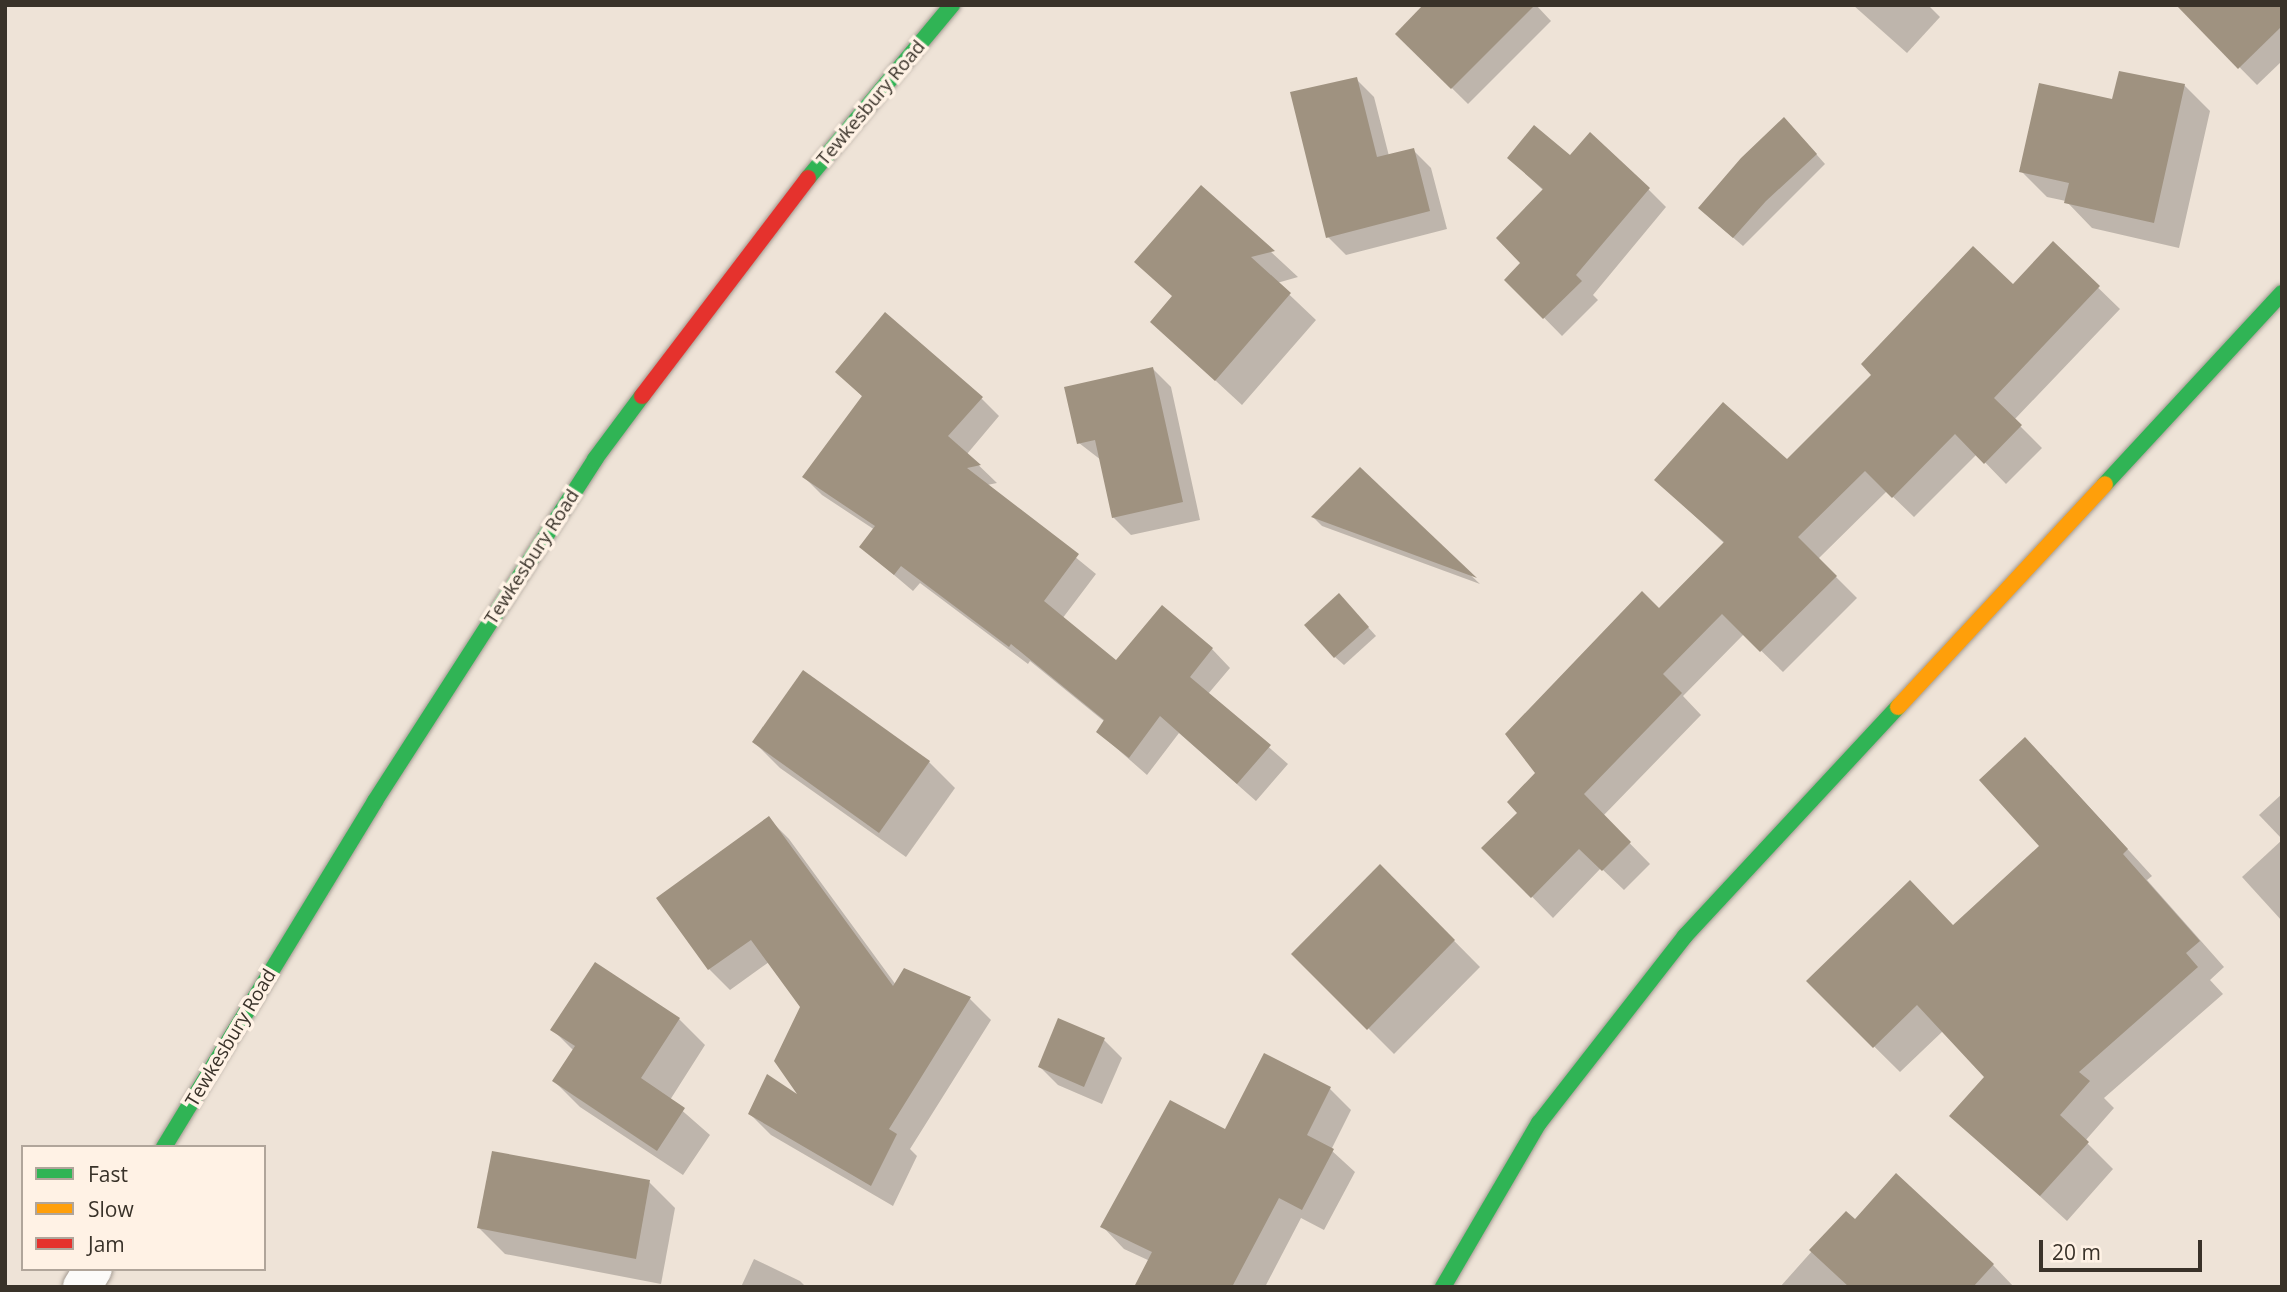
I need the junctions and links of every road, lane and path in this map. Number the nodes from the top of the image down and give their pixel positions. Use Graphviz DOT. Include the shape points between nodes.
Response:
graph roads {
  1 [pos="953,5"];
  2 [pos="2282,293"];
  3 [pos="165,1145"];
  4 [pos="92,1271"];
  5 [pos="82,1287"];
  6 [pos="1443,1287"];
  1 -- 3 [label="street, Tewkesbury Road" via="771,223 594,459 375,801"];
  2 -- 6 [label="street" via="1685,936 1539,1123"];
  4 -- 5 [label="street"];
}
